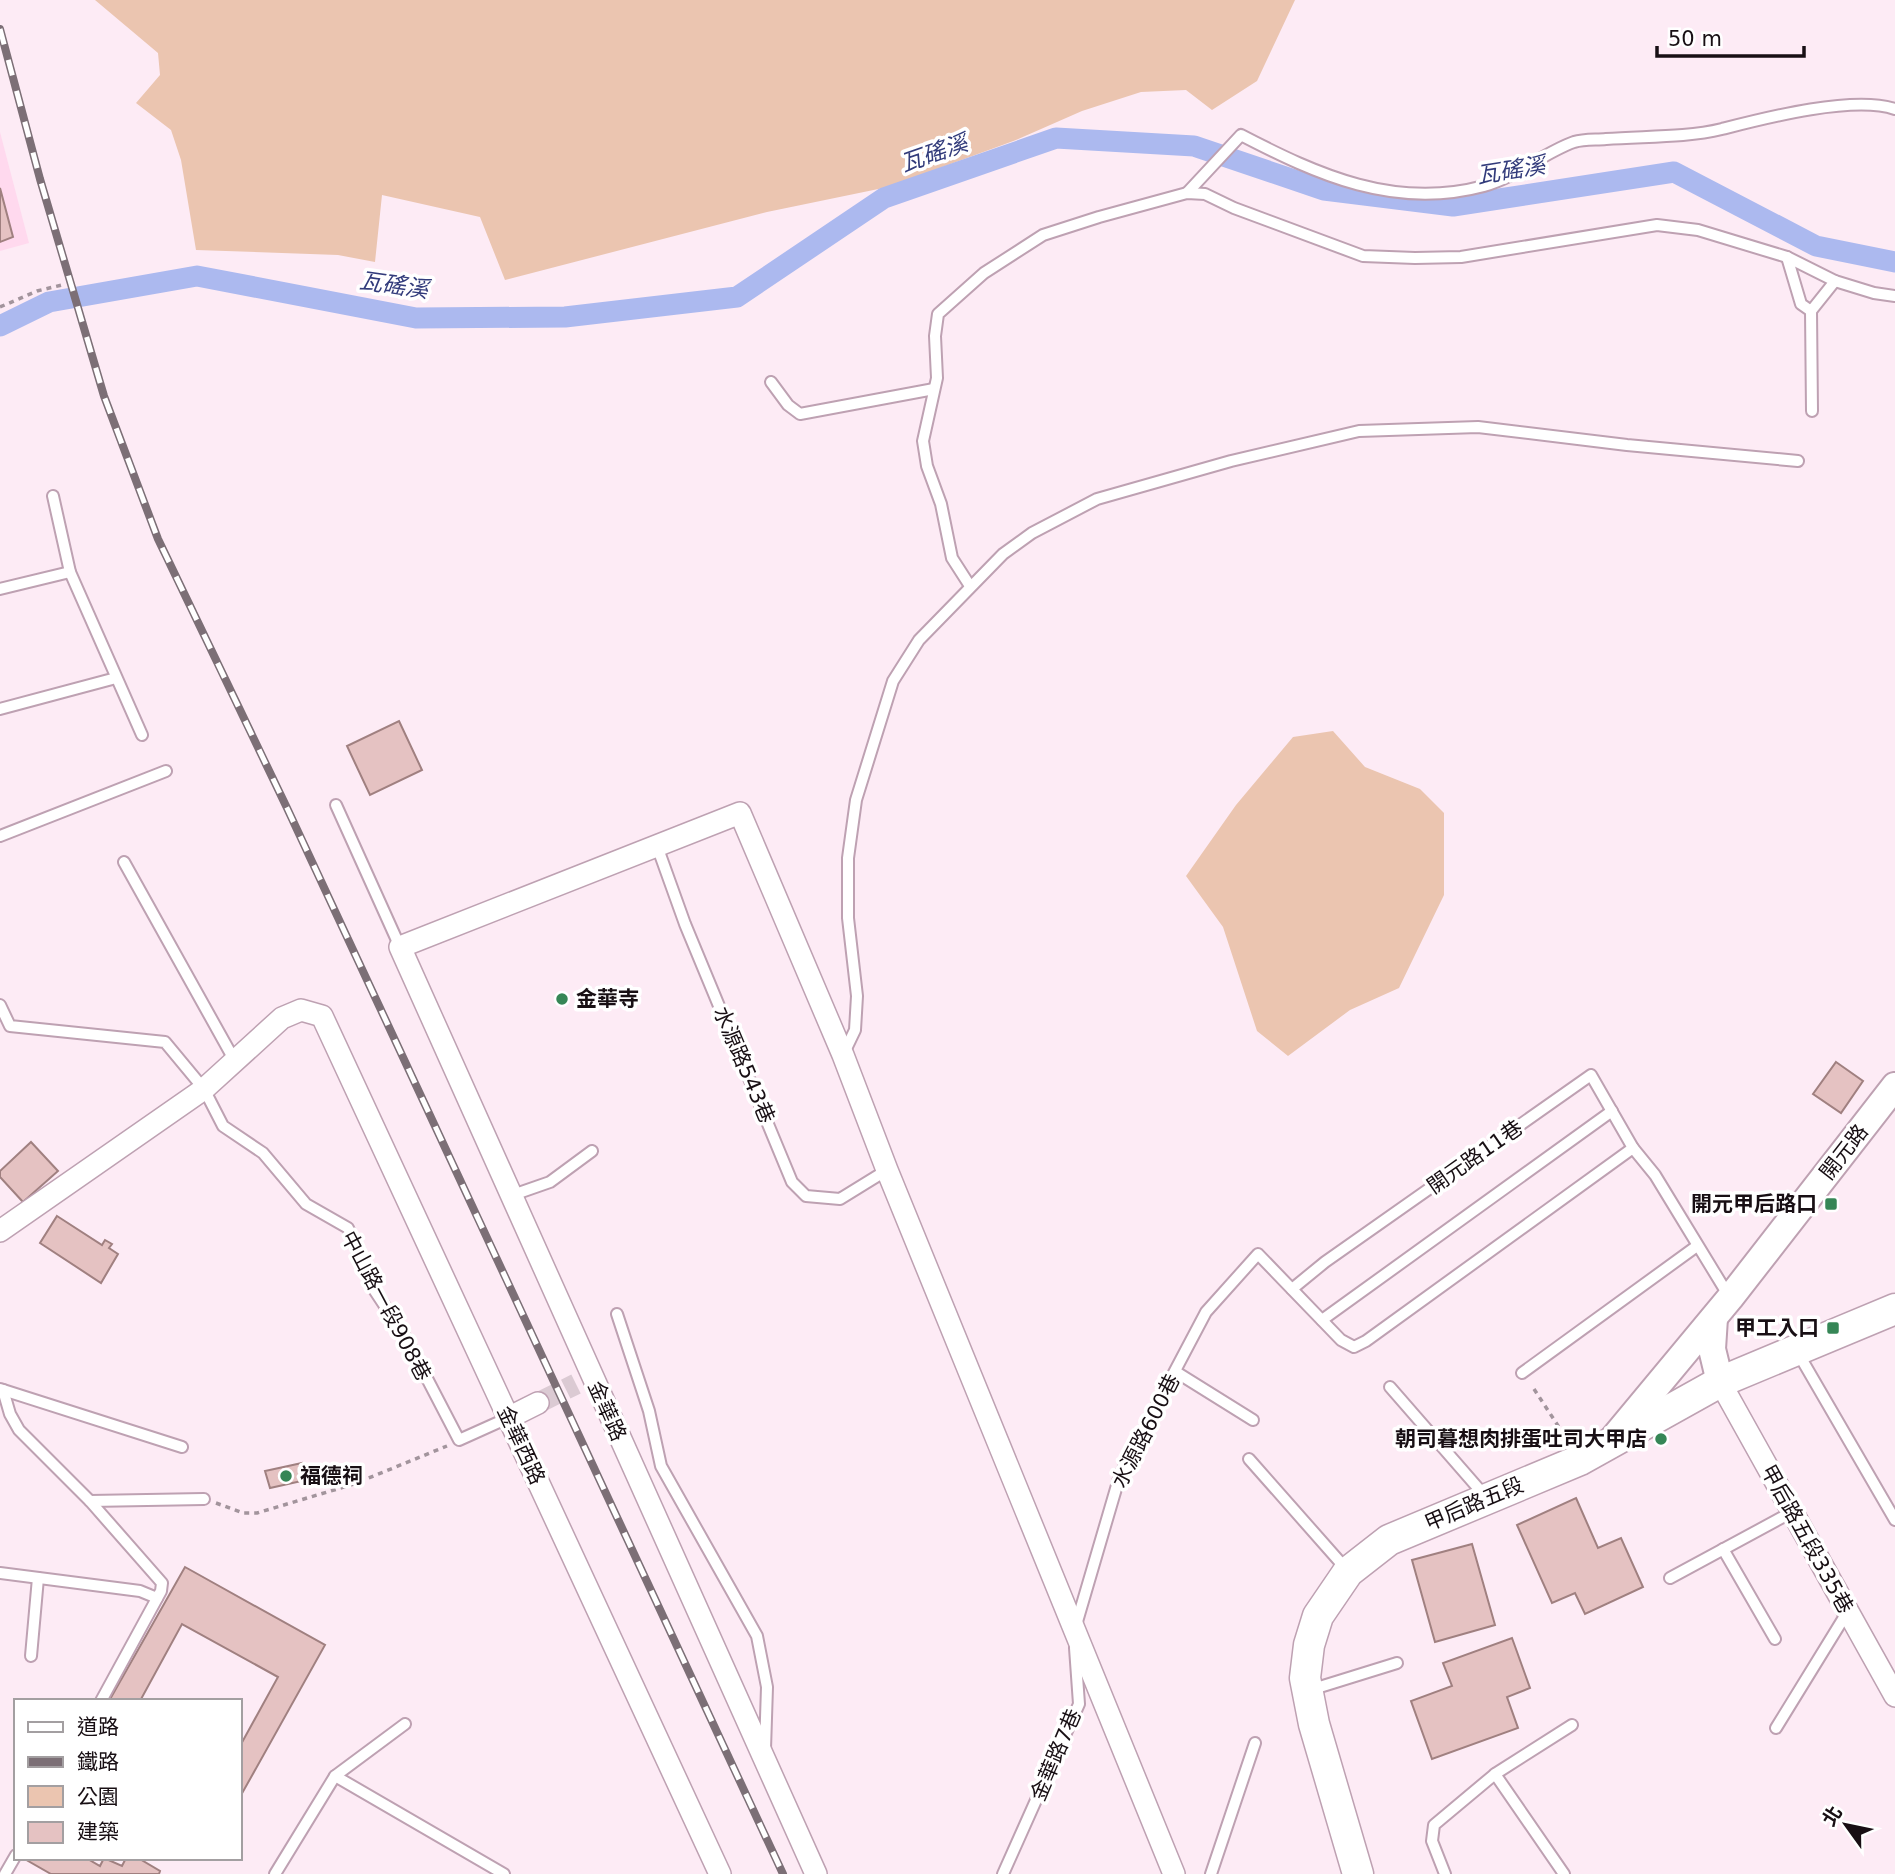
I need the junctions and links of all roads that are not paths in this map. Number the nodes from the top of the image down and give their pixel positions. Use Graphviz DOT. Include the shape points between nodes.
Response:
graph roads {
  1 [pos="1895,109"];
  2 [pos="1187,194"];
  3 [pos="1787,257"];
  4 [pos="1835,281"];
  5 [pos="1895,296"];
  6 [pos="1811,311"];
  7 [pos="771,382"];
  8 [pos="934,389"];
  9 [pos="1812,411"];
  10 [pos="1798,460"];
  11 [pos="53,496"];
  12 [pos="70,572"];
  13 [pos="970,586"];
  14 [pos="0,589"];
  15 [pos="116,678"];
  16 [pos="0,709"];
  17 [pos="142,735"];
  18 [pos="166,771"];
  19 [pos="336,805"];
  20 [pos="0,836"];
  21 [pos="657,846"];
  22 [pos="124,862"];
  23 [pos="400,947"];
  24 [pos="0,1005"];
  25 [pos="844,1055"];
  26 [pos="236,1063"];
  27 [pos="1895,1086"];
  28 [pos="204,1089"];
  29 [pos="1612,1111"];
  30 [pos="1633,1148"];
  31 [pos="593,1151"];
  32 [pos="887,1170"];
  33 [pos="510,1196"];
  34 [pos="0,1231"];
  35 [pos="1697,1245"];
  36 [pos="1292,1289"];
  37 [pos="1722,1308"];
  38 [pos="1895,1308"];
  39 [pos="617,1314"];
  40 [pos="1322,1320"];
  41 [pos="1796,1350"];
  42 [pos="1176,1372"];
  43 [pos="1522,1373"];
  44 [pos="1720,1382"];
  45 [pos="1390,1387"];
  46 [pos="2,1389"];
  47 [pos="538,1403"];
  48 [pos="508,1418"];
  49 [pos="1253,1420"];
  50 [pos="1607,1446"];
  51 [pos="183,1447"];
  52 [pos="1248,1459"];
  53 [pos="204,1499"];
  54 [pos="1487,1499"];
  55 [pos="90,1500"];
  56 [pos="1792,1512"];
  57 [pos="1895,1520"];
  58 [pos="1723,1549"];
  59 [pos="1349,1572"];
  60 [pos="0,1573"];
  61 [pos="38,1578"];
  62 [pos="1670,1578"];
  63 [pos="157,1598"];
  64 [pos="1848,1611"];
  65 [pos="1074,1630"];
  66 [pos="1774,1639"];
  67 [pos="31,1656"];
  68 [pos="1397,1663"];
  69 [pos="1308,1690"];
  70 [pos="1895,1696"];
  71 [pos="102,1699"];
  72 [pos="405,1724"];
  73 [pos="1572,1725"];
  74 [pos="1776,1728"];
  75 [pos="1255,1743"];
  76 [pos="765,1762"];
  77 [pos="1495,1774"];
  78 [pos="335,1776"];
  79 [pos="14,1858"];
  80 [pos="5,1874"];
  81 [pos="275,1874"];
  82 [pos="504,1874"];
  83 [pos="720,1874"];
  84 [pos="816,1874"];
  85 [pos="1003,1874"];
  86 [pos="1174,1874"];
  87 [pos="1211,1874"];
  88 [pos="1358,1874"];
  89 [pos="1446,1874"];
  90 [pos="1564,1874"];
  1 -- 2 [label="lane" via="1827,108 1706,133 1575,141 1529,168 1484,186 1424,195 1346,184 1299,166 1241,135"];
  2 -- 3 [label="lane" via="1205,194 1363,256 1461,257 1657,225 1698,230"];
  2 -- 8 [label="lane" via="1043,235 984,273 938,314"];
  3 -- 4 [label="lane"];
  3 -- 6 [label="lane" via="1801,304"];
  4 -- 5 [label="lane"];
  4 -- 6 [label="lane"];
  6 -- 9 [label="lane"];
  7 -- 8 [label="lane" via="800,414"];
  8 -- 13 [label="lane" via="923,441 927,466 942,504 953,558"];
  10 -- 13 [label="lane" via="1478,427 1359,431 1097,499 1032,533"];
  11 -- 12 [label="lane"];
  12 -- 14 [label="lane"];
  12 -- 15 [label="lane"];
  13 -- 25 [label="lane" via="919,640 893,681 856,800 848,858 848,918 858,996 855,1030"];
  15 -- 16 [label="lane"];
  15 -- 17 [label="lane"];
  18 -- 20 [label="lane"];
  19 -- 23 [label="lane"];
  21 -- 23 [label="street"];
  21 -- 25 [label="street" via="740,813"];
  21 -- 32 [label="lane, 水源路543巷" via="792,1182 806,1196 840,1199"];
  22 -- 26 [label="lane"];
  23 -- 33 [label="street, 金華路"];
  24 -- 28 [label="lane, 中山路一段908巷" via="10,1026 165,1042"];
  25 -- 32 [label="street"];
  26 -- 28 [label="street"];
  26 -- 48 [label="street, 金華西路" via="282,1018 301,1010 321,1016"];
  27 -- 37 [label="street, 開元路"];
  28 -- 34 [label="street"];
  28 -- 48 [label="lane, 中山路一段908巷" via="223,1126 263,1153 306,1204 348,1228 371,1285 406,1338 458,1440"];
  29 -- 30 [label="lane, 開元路11巷"];
  29 -- 36 [label="lane, 開元路11巷" via="1591,1075"];
  29 -- 40 [label="lane"];
  30 -- 35 [label="lane, 開元路11巷"];
  30 -- 40 [label="lane" via="1366,1342 1354,1347"];
  31 -- 33 [label="lane" via="550,1182"];
  32 -- 65 [label="street"];
  33 -- 76 [label="street, 金華路" via="584,1381"];
  35 -- 37 [label="lane, 開元路11巷"];
  35 -- 43 [label="lane"];
  36 -- 40 [label="lane"];
  36 -- 42 [label="lane, 水源路600巷" via="1258,1254 1206,1312"];
  37 -- 44 [label="street" via="1712,1349"];
  37 -- 50 [label="street, 開元路"];
  38 -- 41 [label="main road, 甲后路五段"];
  39 -- 76 [label="lane" via="649,1410 661,1466 757,1636 767,1687"];
  41 -- 44 [label="main road, 甲后路五段"];
  41 -- 57 [label="lane"];
  42 -- 49 [label="lane"];
  42 -- 65 [label="lane, 水源路600巷" via="1119,1475"];
  44 -- 50 [label="main road, 甲后路五段"];
  44 -- 56 [label="street, 甲后路五段335巷"];
  45 -- 54 [label="lane"];
  46 -- 51 [label="lane"];
  46 -- 55 [label="lane" via="19,1430"];
  47 -- 48 [label="street"];
  48 -- 83 [label="street, 金華西路"];
  50 -- 54 [label="main road, 甲后路五段"];
  52 -- 59 [label="lane"];
  53 -- 55 [label="lane"];
  54 -- 59 [label="main road, 甲后路五段" via="1389,1540"];
  55 -- 63 [label="lane" via="161,1580"];
  56 -- 58 [label="lane"];
  56 -- 64 [label="street, 甲后路五段335巷"];
  58 -- 62 [label="lane"];
  58 -- 66 [label="lane"];
  59 -- 69 [label="main road, 甲后路五段" via="1318,1616 1309,1645"];
  60 -- 61 [label="lane"];
  61 -- 63 [label="lane" via="140,1591"];
  61 -- 67 [label="lane"];
  63 -- 71 [label="lane"];
  64 -- 70 [label="street, 甲后路五段335巷"];
  64 -- 74 [label="lane"];
  65 -- 85 [label="lane, 金華路7巷" via="1079,1704"];
  65 -- 86 [label="street"];
  68 -- 69 [label="lane"];
  69 -- 88 [label="main road, 甲后路五段"];
  72 -- 78 [label="lane"];
  73 -- 77 [label="lane"];
  75 -- 87 [label="lane"];
  76 -- 84 [label="street, 金華路"];
  77 -- 89 [label="lane" via="1434,1825 1432,1841"];
  77 -- 90 [label="lane"];
  78 -- 81 [label="lane"];
  78 -- 82 [label="lane"];
  79 -- 80 [label="lane"];
}
